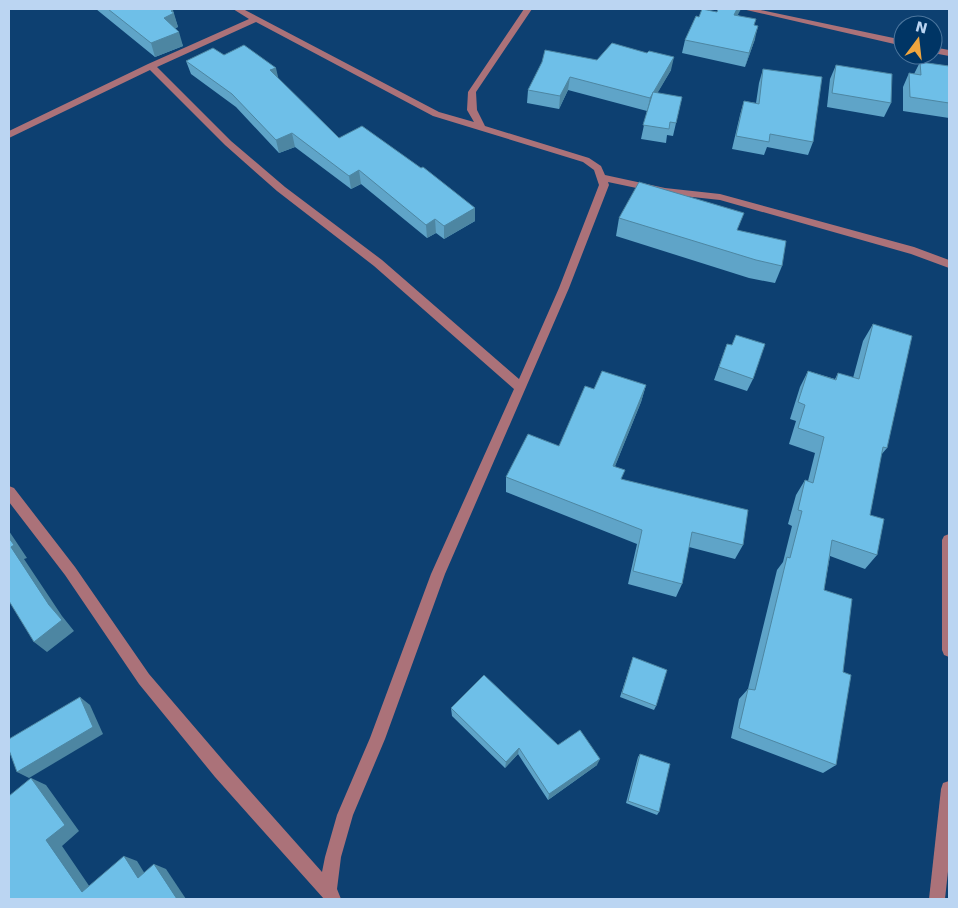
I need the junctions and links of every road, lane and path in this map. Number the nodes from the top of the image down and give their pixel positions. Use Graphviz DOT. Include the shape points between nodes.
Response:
graph roads {
  1 [pos="237,9"];
  2 [pos="528,9"];
  3 [pos="746,9"];
  4 [pos="256,20"];
  5 [pos="893,41"];
  6 [pos="151,66"];
  7 [pos="481,128"];
  8 [pos="9,135"];
  9 [pos="601,177"];
  10 [pos="949,264"];
  11 [pos="521,388"];
  12 [pos="9,492"];
  13 [pos="949,540"];
  14 [pos="949,650"];
  15 [pos="949,790"];
  16 [pos="330,895"];
  17 [pos="937,899"];
  1 -- 4 [label="street"];
  2 -- 7 [label="street" via="472,92 472,110"];
  3 -- 5 [label="street"];
  4 -- 6 [label="street"];
  4 -- 7 [label="street" via="436,114"];
  6 -- 8 [label="street"];
  6 -- 11 [label="street" via="228,144 378,263"];
  7 -- 9 [label="street" via="586,160 598,168"];
  9 -- 10 [label="street" via="665,191 720,197 914,251"];
  9 -- 11 [label="street" via="604,185 587,230"];
  11 -- 16 [label="street" via="438,574 346,816 332,857"];
  12 -- 16 [label="street" via="70,571 144,679"];
  13 -- 14 [label="street"];
  15 -- 17 [label="street"];
}
